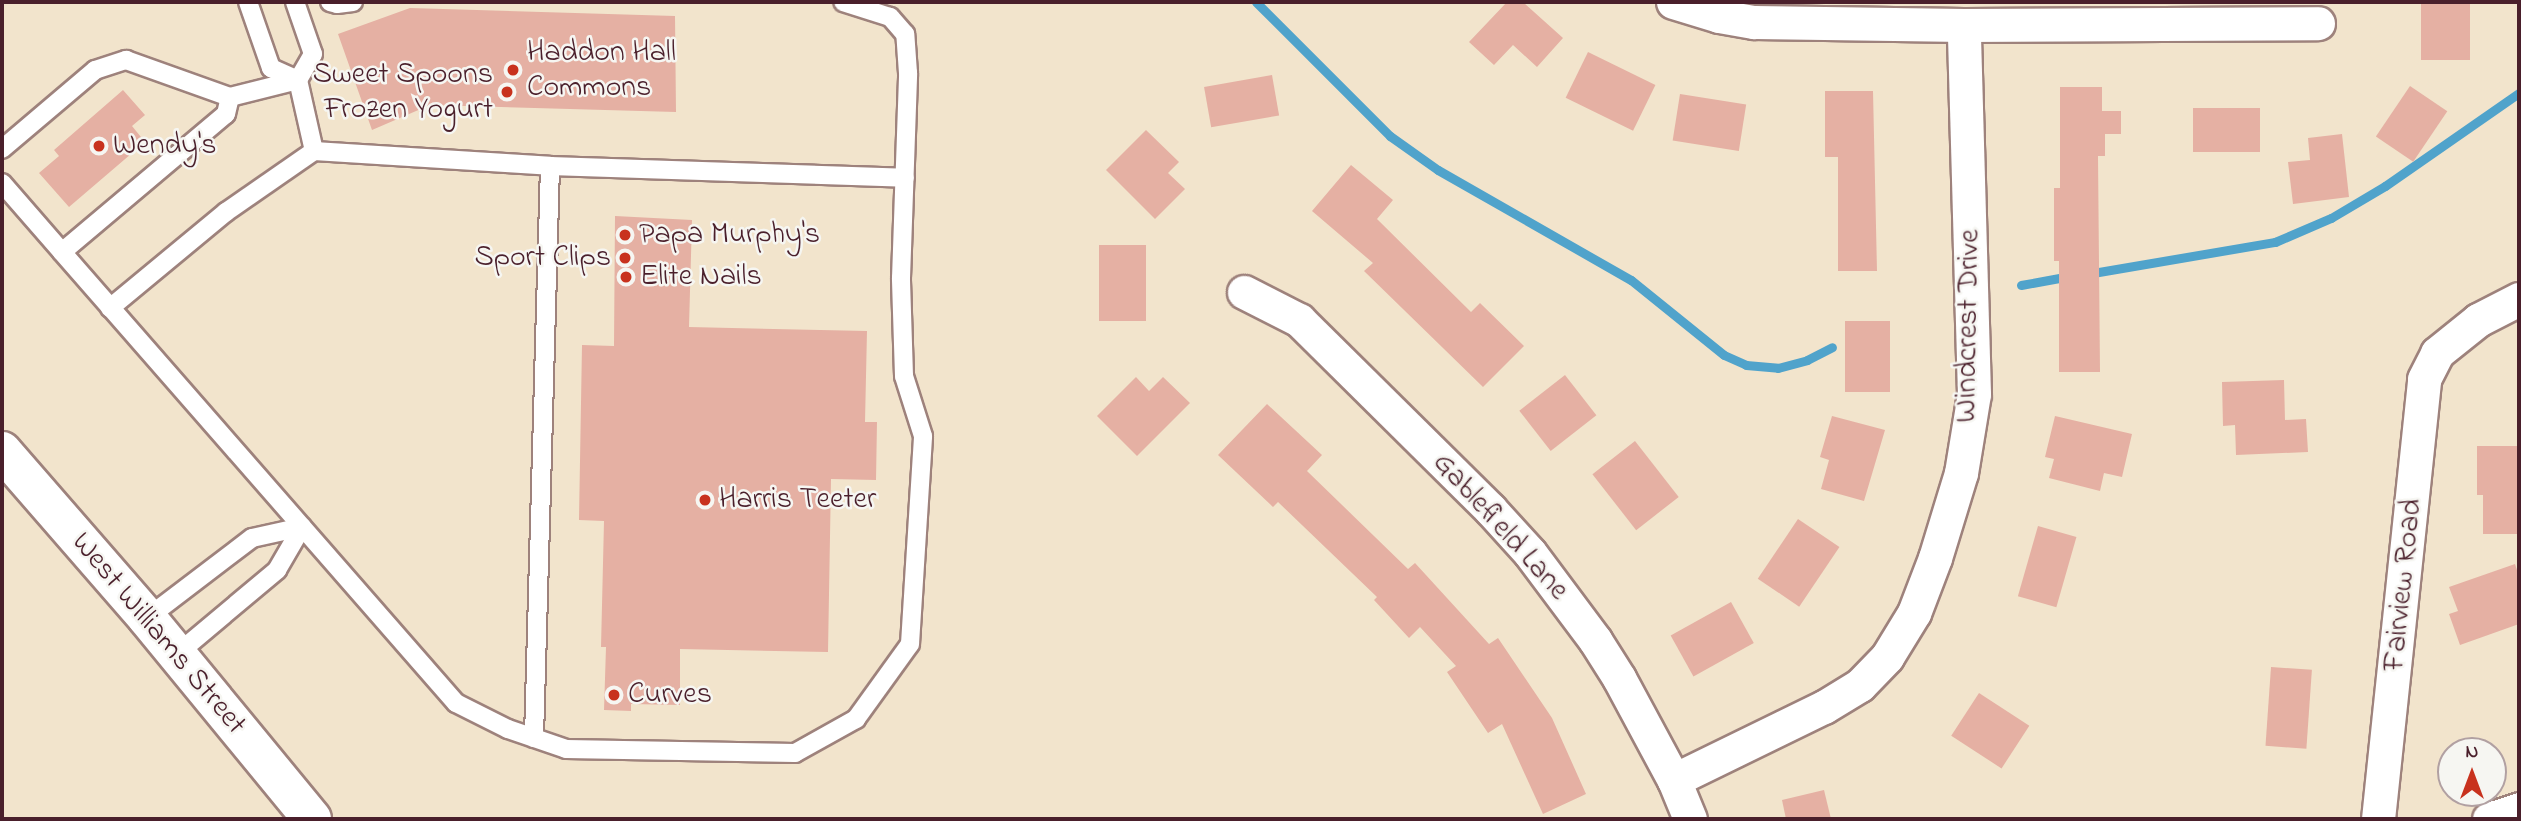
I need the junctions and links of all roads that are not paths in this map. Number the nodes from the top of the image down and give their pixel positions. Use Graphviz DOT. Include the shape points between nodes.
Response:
graph roads {
  1 [pos="248,2"];
  2 [pos="295,2"];
  3 [pos="330,2"];
  4 [pos="353,2"];
  5 [pos="843,2"];
  6 [pos="1673,2"];
  7 [pos="2318,23"];
  8 [pos="1964,25"];
  9 [pos="299,80"];
  10 [pos="230,97"];
  11 [pos="2,149"];
  12 [pos="314,151"];
  13 [pos="550,166"];
  14 [pos="905,178"];
  15 [pos="2,183"];
  16 [pos="62,251"];
  17 [pos="1244,292"];
  18 [pos="2519,299"];
  19 [pos="110,307"];
  20 [pos="2,451"];
  21 [pos="302,527"];
  22 [pos="147,618"];
  23 [pos="177,654"];
  24 [pos="534,738"];
  25 [pos="1674,780"];
  26 [pos="2519,809"];
  27 [pos="312,819"];
  28 [pos="1690,819"];
  29 [pos="2378,819"];
  30 [pos="2489,819"];
  1 -- 9 [label="lane" via="271,68"];
  2 -- 9 [label="lane" via="313,54"];
  3 -- 4 [label="lane"];
  5 -- 14 [label="lane" via="890,17 905,34"];
  6 -- 8 [label="street" via="1754,22"];
  7 -- 8 [label="street"];
  8 -- 25 [label="street, Windcrest Drive" via="1974,394 1961,473 1914,613 1887,657 1860,685"];
  9 -- 10 [label="lane"];
  9 -- 12 [label="lane"];
  10 -- 11 [label="lane" via="126,60 95,71"];
  10 -- 16 [label="lane" via="226,114"];
  12 -- 13 [label="lane"];
  12 -- 19 [label="lane" via="226,212"];
  13 -- 14 [label="lane"];
  13 -- 24 [label="lane"];
  14 -- 24 [label="lane" via="904,376 923,436 911,644 856,719 795,753 566,749"];
  15 -- 16 [label="lane"];
  16 -- 19 [label="lane"];
  17 -- 25 [label="street, Gablefield Lane" via="1299,320 1522,544 1595,639"];
  18 -- 29 [label="street, Fairview Road" via="2478,320 2437,353 2424,379"];
  19 -- 21 [label="lane"];
  20 -- 22 [label="main road, West Williams Street"];
  21 -- 22 [label="lane" via="252,538"];
  21 -- 23 [label="lane" via="277,570"];
  21 -- 24 [label="lane" via="456,703"];
  22 -- 23 [label="main road, West Williams Street"];
  23 -- 27 [label="main road, West Williams Street"];
  25 -- 28 [label="street, Gablefield Lane"];
  26 -- 30 [label="street"];
}
